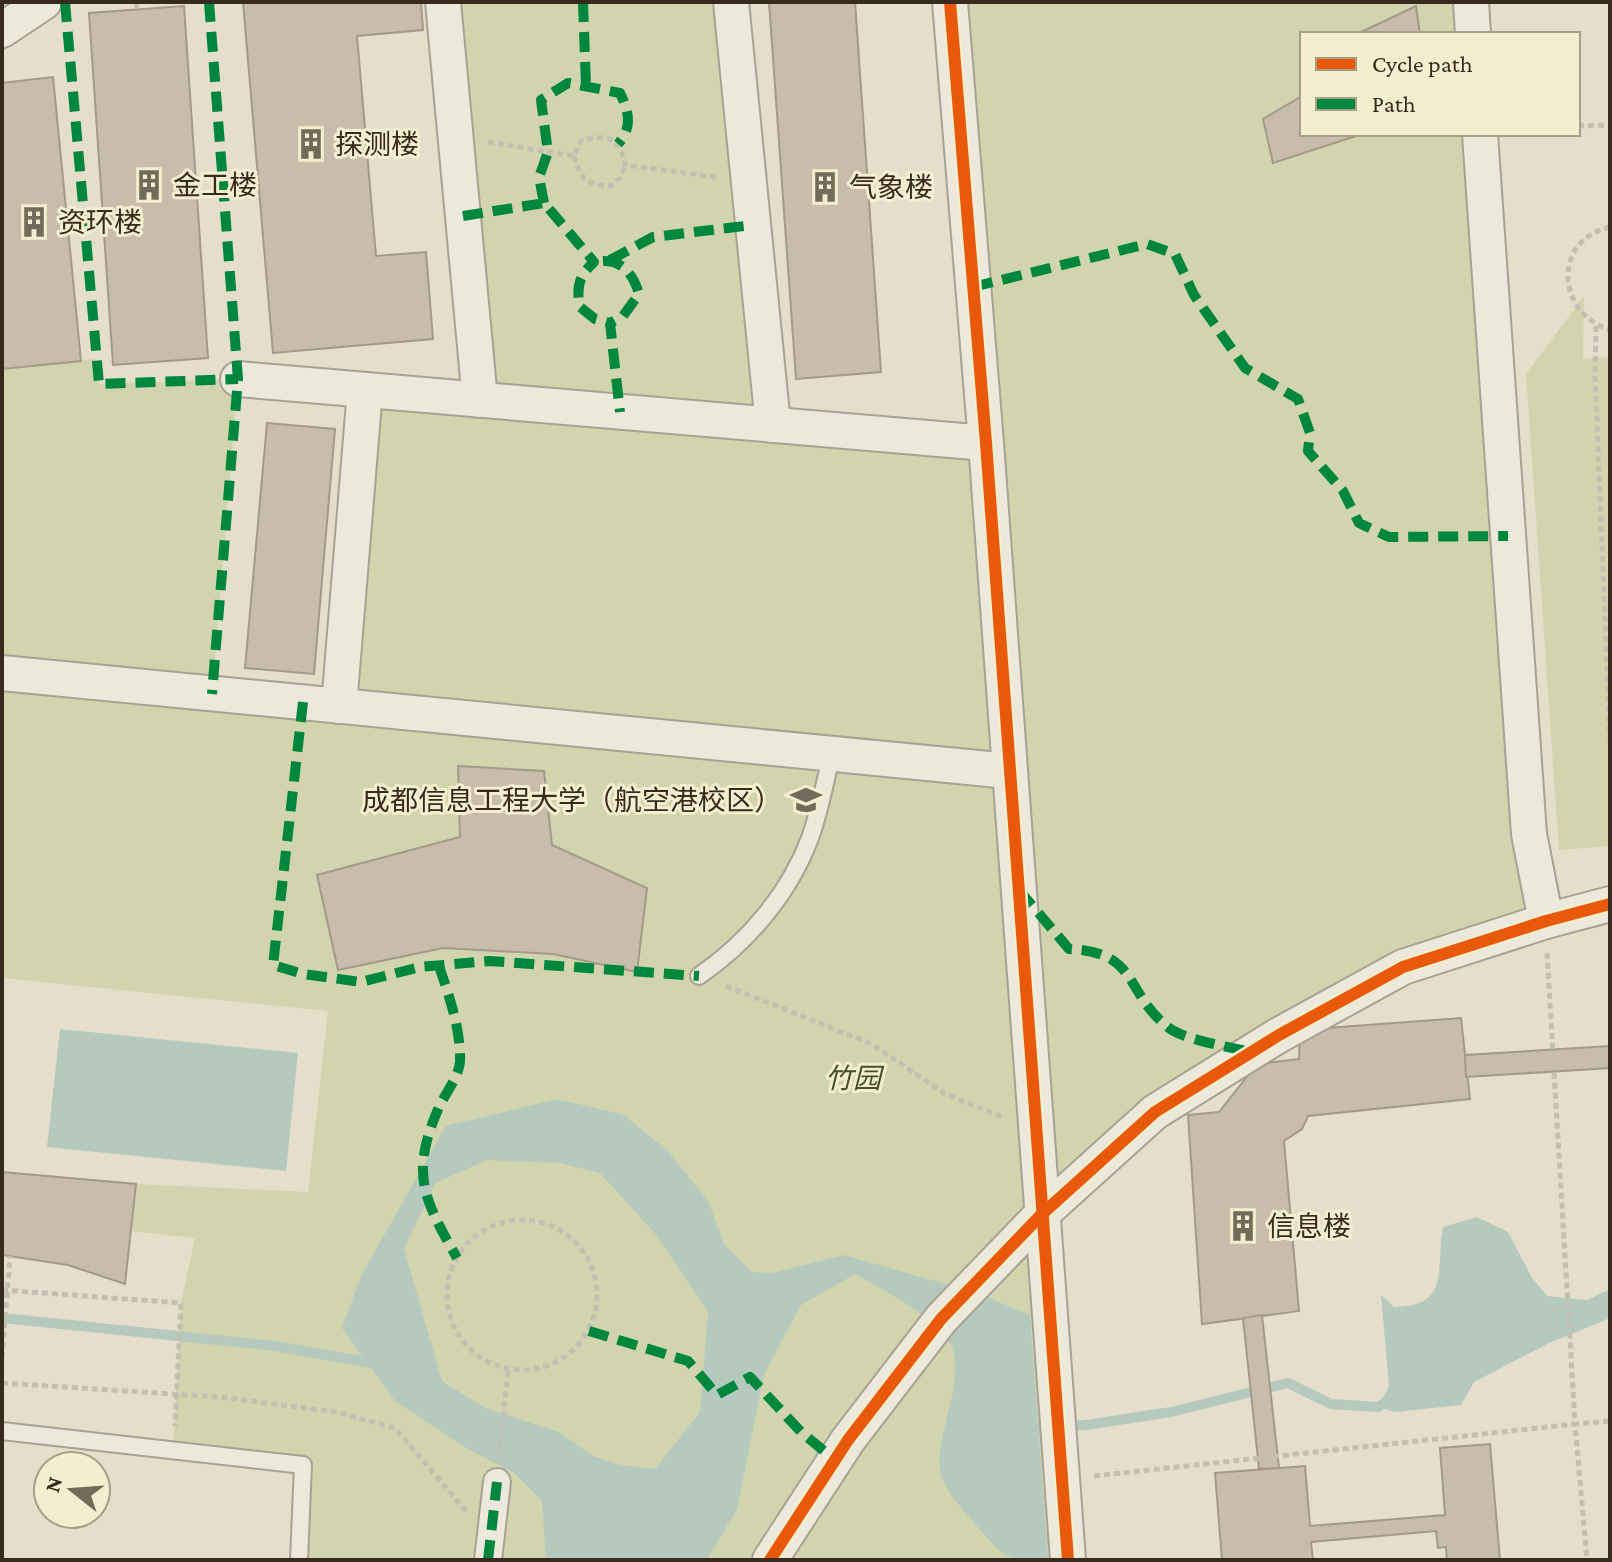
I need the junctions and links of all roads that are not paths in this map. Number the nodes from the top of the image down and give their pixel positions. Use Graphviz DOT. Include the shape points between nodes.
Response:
graph roads {
  1 [pos="44,2"];
  2 [pos="443,2"];
  3 [pos="731,2"];
  4 [pos="950,2"];
  5 [pos="1471,2"];
  6 [pos="2,30"];
  7 [pos="1473,32"];
  8 [pos="1480,136"];
  9 [pos="238,379"];
  10 [pos="365,390"];
  11 [pos="480,400"];
  12 [pos="773,425"];
  13 [pos="986,443"];
  14 [pos="2,673"];
  15 [pos="339,706"];
  16 [pos="832,753"];
  17 [pos="1009,771"];
  18 [pos="1610,904"];
  19 [pos="1546,921"];
  20 [pos="699,976"];
  21 [pos="1041,1215"];
  22 [pos="2,1431"];
  23 [pos="497,1482"];
  24 [pos="299,1560"];
  25 [pos="488,1560"];
  26 [pos="770,1560"];
  27 [pos="1068,1560"];
  1 -- 6 [label="street"];
  2 -- 11 [label="street"];
  3 -- 12 [label="street"];
  4 -- 13 [label="street"];
  5 -- 7 [label="street"];
  8 -- 19 [label="street" via="1529,834"];
  9 -- 10 [label="street"];
  10 -- 11 [label="street"];
  10 -- 15 [label="street"];
  11 -- 12 [label="street"];
  12 -- 13 [label="street"];
  13 -- 17 [label="street"];
  14 -- 15 [label="street"];
  15 -- 16 [label="street"];
  16 -- 17 [label="street"];
  16 -- 20 [label="lane" via="810,838 773,908"];
  17 -- 21 [label="street"];
  18 -- 19 [label="street"];
  19 -- 21 [label="street" via="1403,967 1279,1035 1155,1112"];
  21 -- 26 [label="street" via="925,1339 848,1440"];
  21 -- 27 [label="street"];
  22 -- 24 [label="lane" via="303,1465"];
  23 -- 25 [label="street"];
}
